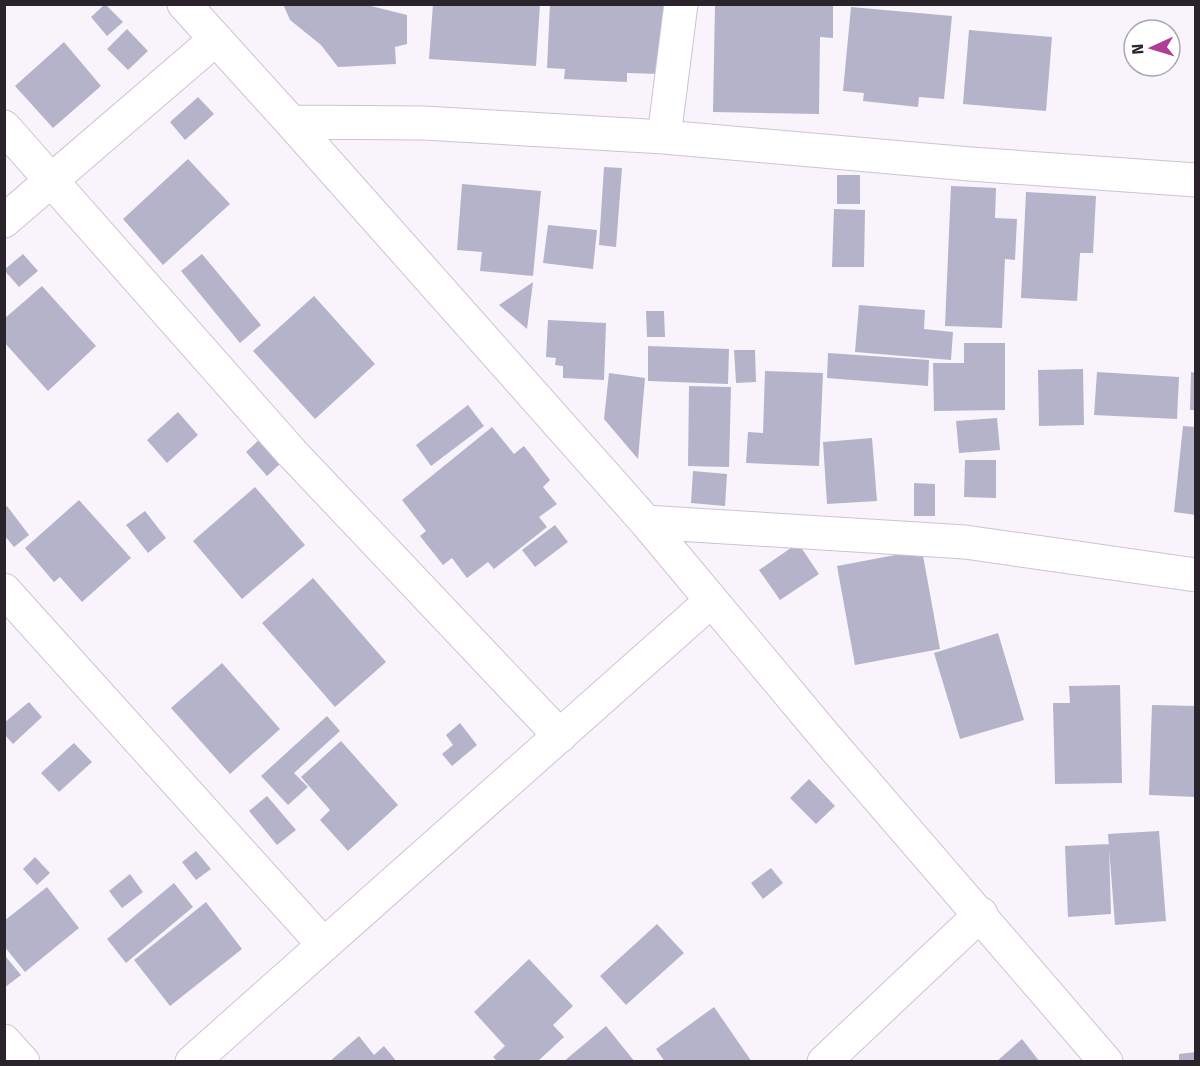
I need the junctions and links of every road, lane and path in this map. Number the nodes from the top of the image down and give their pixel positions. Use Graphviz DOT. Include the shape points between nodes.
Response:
graph roads {
  1 [pos="184,4"];
  2 [pos="681,4"];
  3 [pos="216,39"];
  4 [pos="291,122"];
  5 [pos="4,127"];
  6 [pos="664,137"];
  7 [pos="52,179"];
  8 [pos="1196,180"];
  9 [pos="4,221"];
  10 [pos="646,522"];
  11 [pos="1196,575"];
  12 [pos="4,590"];
  13 [pos="711,601"];
  14 [pos="560,736"];
  15 [pos="981,914"];
  16 [pos="324,945"];
  17 [pos="4,1041"];
  18 [pos="23,1062"];
  19 [pos="192,1062"];
  20 [pos="824,1062"];
  21 [pos="1106,1062"];
  1 -- 3 [label="street"];
  2 -- 6 [label="street"];
  3 -- 4 [label="street"];
  3 -- 7 [label="street"];
  4 -- 6 [label="street" via="424,123"];
  4 -- 10 [label="street"];
  5 -- 7 [label="street"];
  6 -- 8 [label="street"];
  7 -- 9 [label="street"];
  7 -- 14 [label="street" via="292,453"];
  10 -- 11 [label="street" via="965,542"];
  10 -- 13 [label="street"];
  12 -- 16 [label="street"];
  13 -- 14 [label="street"];
  13 -- 15 [label="street"];
  14 -- 16 [label="street"];
  15 -- 20 [label="street"];
  15 -- 21 [label="street"];
  16 -- 19 [label="street"];
  17 -- 18 [label="street"];
}
